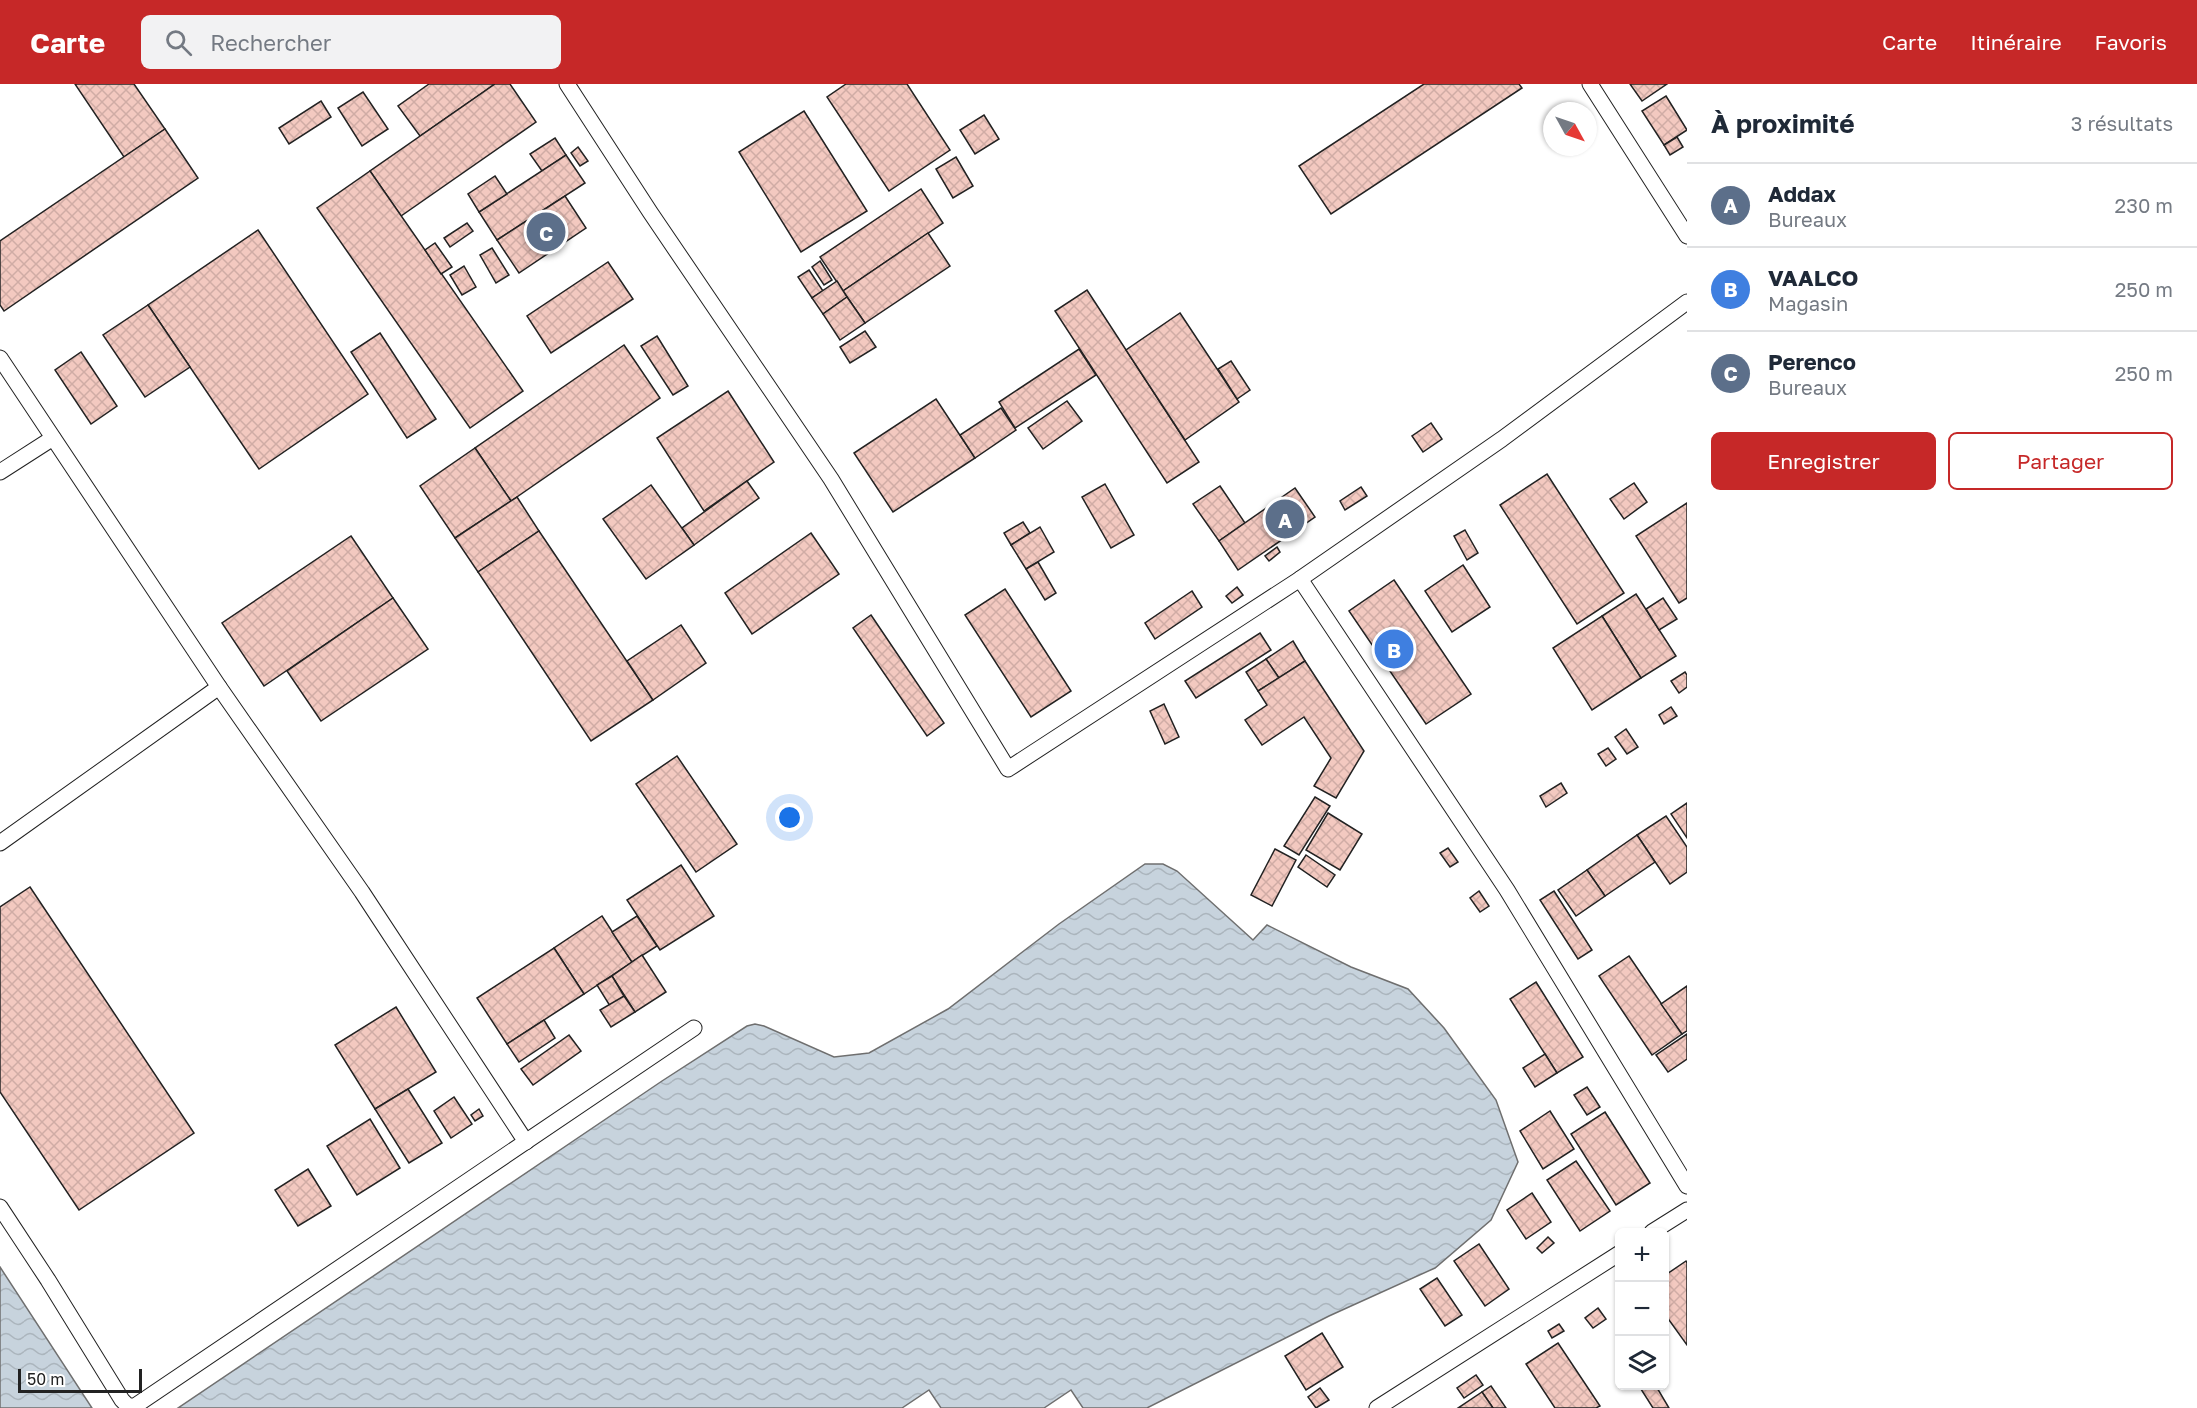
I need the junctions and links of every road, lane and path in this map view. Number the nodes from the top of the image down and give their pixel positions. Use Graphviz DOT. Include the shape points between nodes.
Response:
graph roads {
  1 [pos="567,84"];
  2 [pos="1590,84"];
  3 [pos="1687,236"];
  4 [pos="1687,302"];
  5 [pos="0,358"];
  6 [pos="53,438"];
  7 [pos="0,472"];
  8 [pos="1300,579"];
  9 [pos="219,687"];
  10 [pos="0,843"];
  11 [pos="694,1028"];
  12 [pos="526,1142"];
  13 [pos="1687,1186"];
  14 [pos="0,1207"];
  15 [pos="1687,1210"];
  16 [pos="1660,1228"];
  17 [pos="1615,1257"];
  18 [pos="1377,1408"];
  1 -- 8 [label="street" via="831,479 1008,769"];
  2 -- 3 [label="street"];
  4 -- 8 [label="street" via="1502,439"];
  5 -- 6 [label="street"];
  6 -- 7 [label="street"];
  6 -- 9 [label="street"];
  8 -- 13 [label="street" via="1507,890"];
  9 -- 10 [label="street"];
  9 -- 12 [label="street" via="362,892"];
  11 -- 12 [label="street"];
  12 -- 14 [label="street" via="135,1406 122,1400"];
  15 -- 16 [label="street"];
  17 -- 18 [label="street"];
}
